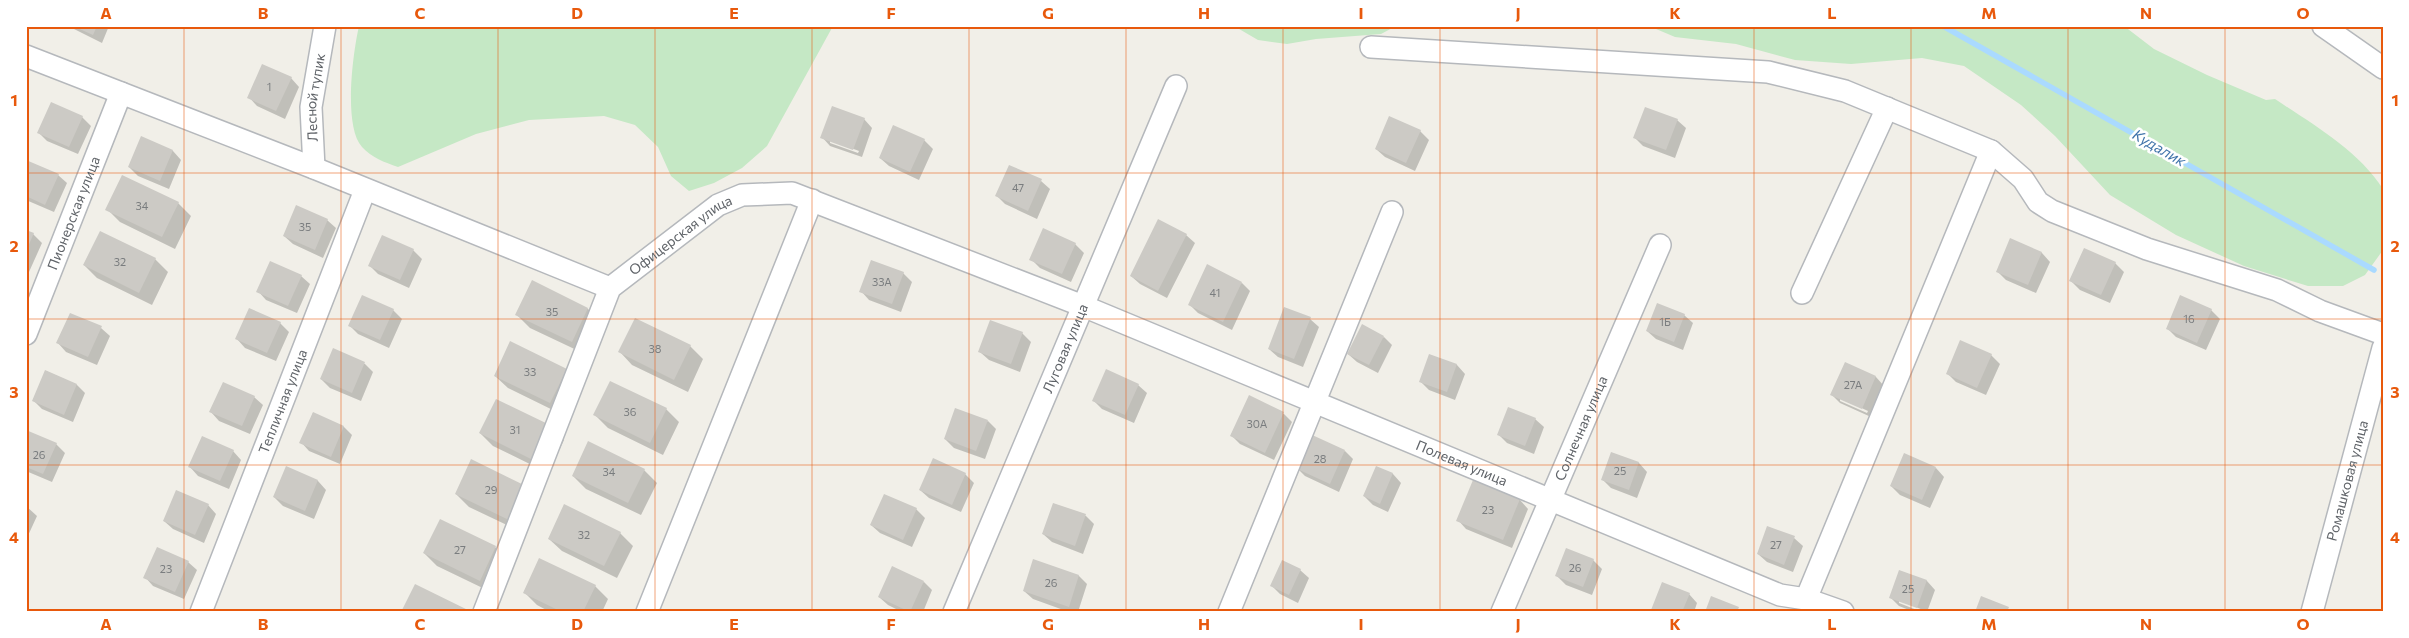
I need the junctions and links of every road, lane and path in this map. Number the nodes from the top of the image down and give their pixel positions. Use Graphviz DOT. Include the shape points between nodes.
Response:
graph roads {
  1 [pos="325,26"];
  2 [pos="2323,26"];
  3 [pos="1370,47"];
  4 [pos="26,56"];
  5 [pos="2383,68"];
  6 [pos="1176,86"];
  7 [pos="121,93"];
  8 [pos="1887,108"];
  9 [pos="1991,150"];
  10 [pos="314,168"];
  11 [pos="365,190"];
  12 [pos="812,200"];
  13 [pos="1392,212"];
  14 [pos="1660,245"];
  15 [pos="610,288"];
  16 [pos="1802,293"];
  17 [pos="1083,306"];
  18 [pos="26,334"];
  19 [pos="2383,334"];
  20 [pos="2383,348"];
  21 [pos="1315,401"];
  22 [pos="1551,498"];
  23 [pos="1806,599"];
  24 [pos="1777,603"];
  25 [pos="201,612"];
  26 [pos="484,612"];
  27 [pos="647,612"];
  28 [pos="954,612"];
  29 [pos="1229,612"];
  30 [pos="1502,612"];
  31 [pos="1843,612"];
  32 [pos="2312,612"];
  1 -- 10 [label="street, Лесной тупик" via="311,107"];
  2 -- 5 [label="street"];
  3 -- 8 [label="street" via="1768,72 1845,91"];
  4 -- 7 [label="street"];
  6 -- 17 [label="street, Луговая улица"];
  7 -- 10 [label="street"];
  7 -- 18 [label="street, Пионерская улица"];
  8 -- 9 [label="street"];
  8 -- 16 [label="street"];
  9 -- 19 [label="street" via="2023,179 2038,202 2052,211 2147,249 2277,290 2320,311"];
  9 -- 23 [label="street"];
  10 -- 11 [label="street"];
  11 -- 15 [label="street"];
  11 -- 25 [label="street, Тепличная улица"];
  12 -- 15 [label="street, Офицерская улица" via="792,193 742,195 718,205"];
  12 -- 17 [label="street, Офицерская улица"];
  12 -- 27 [label="street"];
  13 -- 21 [label="street"];
  14 -- 22 [label="street, Солнечная улица"];
  15 -- 26 [label="street"];
  17 -- 21 [label="street, Полевая улица"];
  17 -- 28 [label="street, Луговая улица"];
  20 -- 32 [label="street, Ромашковая улица"];
  21 -- 22 [label="street, Полевая улица"];
  21 -- 29 [label="street"];
  22 -- 24 [label="street, Полевая улица"];
  22 -- 30 [label="street, Солнечная улица"];
  23 -- 24 [label="street, Полевая улица"];
  23 -- 31 [label="street, Полевая улица"];
}
